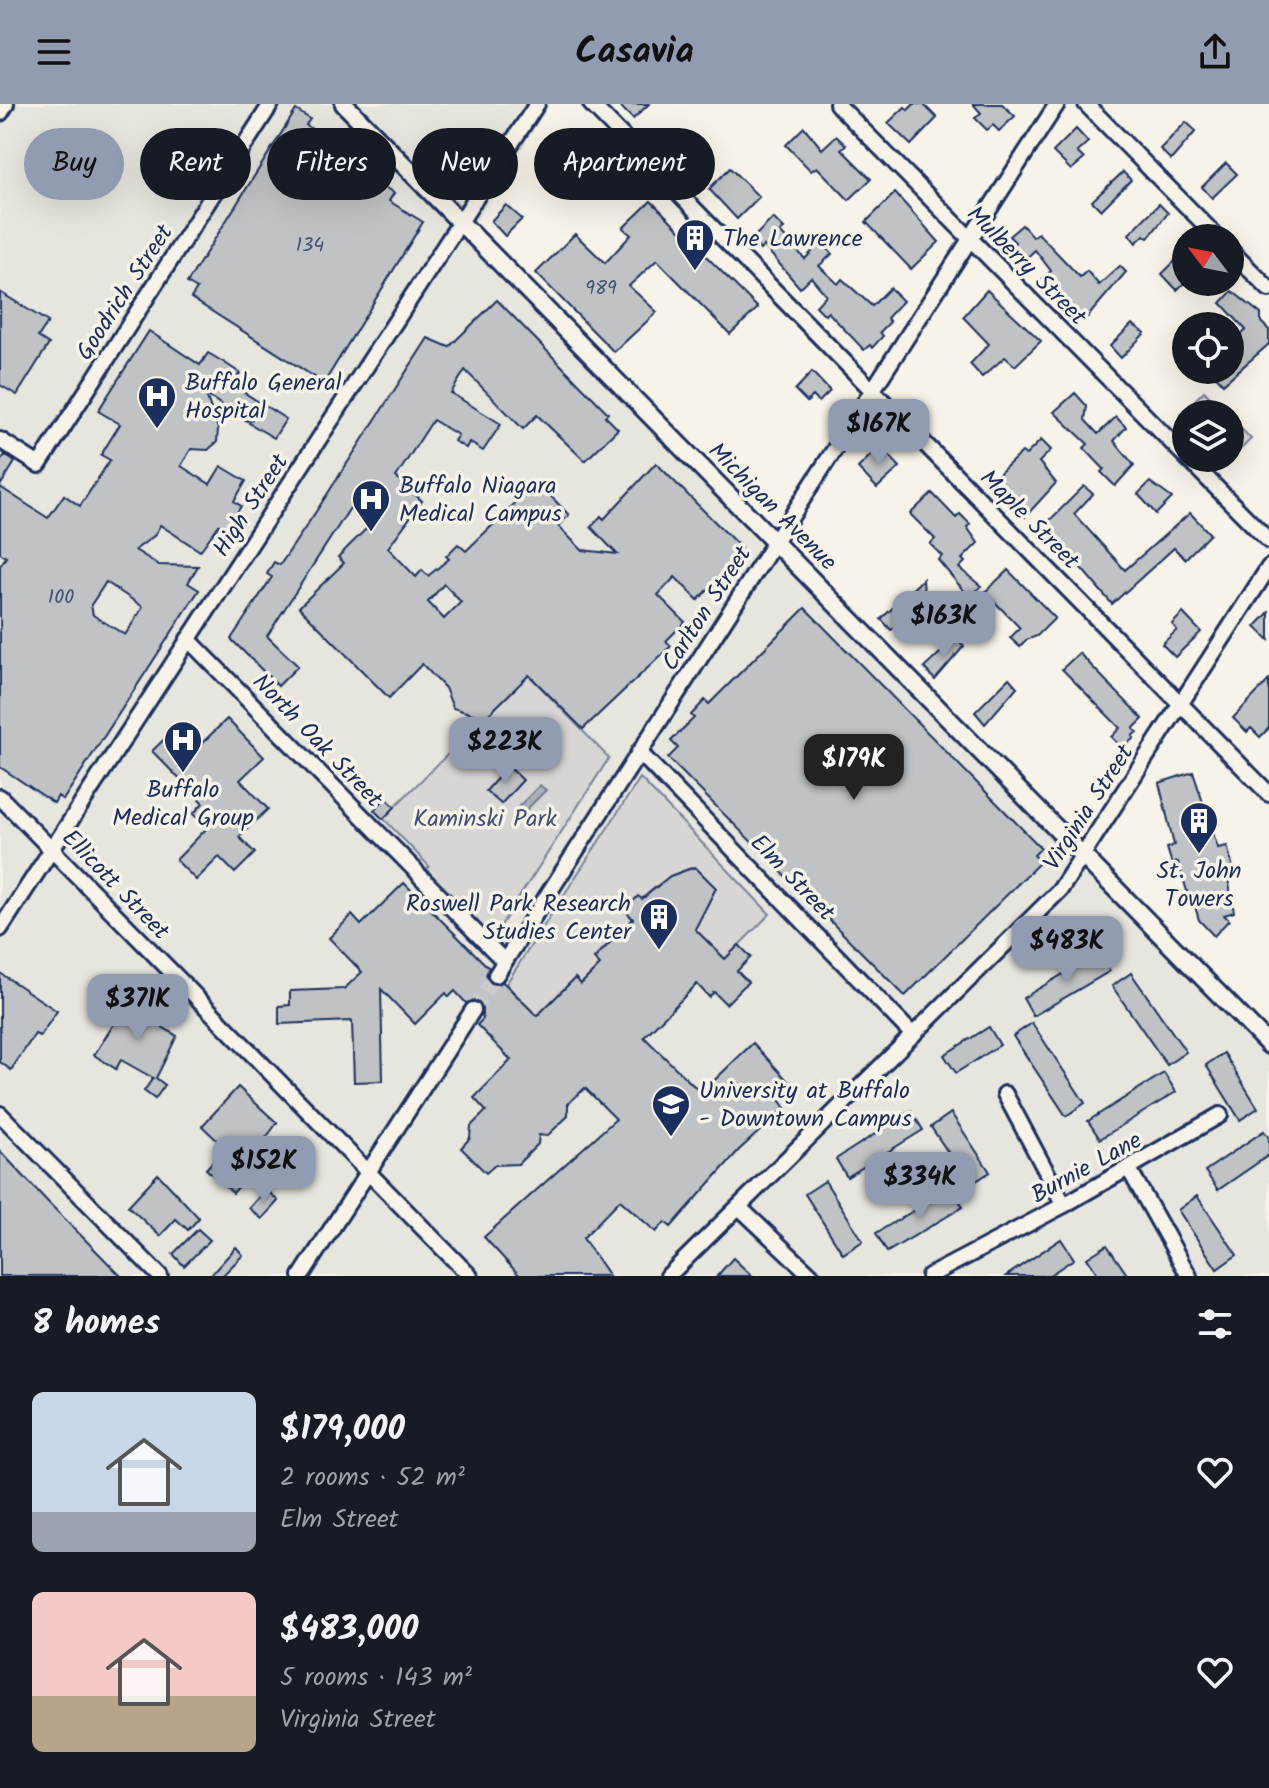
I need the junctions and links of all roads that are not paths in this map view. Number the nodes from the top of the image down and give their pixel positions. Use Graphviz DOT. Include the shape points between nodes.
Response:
graph roads {
  1 [pos="5,104"];
  2 [pos="271,104"];
  3 [pos="344,104"];
  4 [pos="537,104"];
  5 [pos="591,104"];
  6 [pos="837,104"];
  7 [pos="1057,104"];
  8 [pos="1086,104"];
  9 [pos="0,112"];
  10 [pos="460,222"];
  11 [pos="1204,224"];
  12 [pos="970,239"];
  13 [pos="1244,264"];
  14 [pos="1269,289"];
  15 [pos="872,390"];
  16 [pos="0,440"];
  17 [pos="1172,444"];
  18 [pos="1200,472"];
  19 [pos="1269,541"];
  20 [pos="775,542"];
  21 [pos="1269,567"];
  22 [pos="188,639"];
  23 [pos="1181,704"];
  24 [pos="639,752"];
  25 [pos="1269,794"];
  26 [pos="0,797"];
  27 [pos="52,850"];
  28 [pos="1084,855"];
  29 [pos="0,929"];
  30 [pos="504,961"];
  31 [pos="496,975"];
  32 [pos="473,1010"];
  33 [pos="913,1035"];
  34 [pos="1269,1045"];
  35 [pos="1005,1094"];
  36 [pos="0,1114"];
  37 [pos="1220,1115"];
  38 [pos="1129,1169"];
  39 [pos="368,1172"];
  40 [pos="1064,1205"];
  41 [pos="740,1208"];
  42 [pos="160,1276"];
  43 [pos="301,1276"];
  44 [pos="470,1276"];
  45 [pos="668,1276"];
  46 [pos="812,1276"];
  47 [pos="929,1276"];
  48 [pos="1189,1276"];
  1 -- 9 [label="street"];
  2 -- 16 [label="street, Goodrich Street" via="39,465"];
  3 -- 10 [label="street, Michigan Avenue"];
  4 -- 10 [label="street, High Street"];
  5 -- 15 [label="street, Maple Street"];
  6 -- 12 [label="street, Mulberry Street"];
  7 -- 12 [label="street, Carlton Street"];
  8 -- 11 [label="street"];
  10 -- 20 [label="street, Michigan Avenue"];
  10 -- 22 [label="street, High Street"];
  12 -- 15 [label="street, Carlton Street"];
  12 -- 17 [label="street, Mulberry Street"];
  13 -- 14 [label="street"];
  15 -- 20 [label="street, Carlton Street"];
  15 -- 23 [label="street, Maple Street"];
  18 -- 19 [label="street, Mulberry Street"];
  20 -- 24 [label="street, Carlton Street"];
  20 -- 28 [label="street, Michigan Avenue"];
  21 -- 23 [label="street, Virginia Street"];
  22 -- 27 [label="street, High Street"];
  22 -- 30 [label="street, North Oak Street"];
  23 -- 25 [label="street, Maple Street"];
  23 -- 28 [label="street, Virginia Street"];
  24 -- 30 [label="street, Carlton Street"];
  24 -- 33 [label="street, Elm Street"];
  26 -- 27 [label="street, Ellicott Street"];
  27 -- 29 [label="street, High Street"];
  27 -- 39 [label="street, Ellicott Street"];
  28 -- 33 [label="street, Virginia Street" via="1060,890"];
  28 -- 34 [label="street, Michigan Avenue"];
  30 -- 31 [label="street, Carlton Street"];
  32 -- 39 [label="street"];
  33 -- 41 [label="street, Virginia Street"];
  35 -- 40 [label="street"];
  36 -- 42 [label="street"];
  37 -- 38 [label="street, Burnie Lane"];
  38 -- 40 [label="street, Burnie Lane"];
  38 -- 48 [label="street"];
  39 -- 43 [label="street"];
  39 -- 44 [label="street, Ellicott Street"];
  40 -- 47 [label="street, Burnie Lane"];
  41 -- 45 [label="street, Virginia Street"];
  41 -- 46 [label="street"];
}
